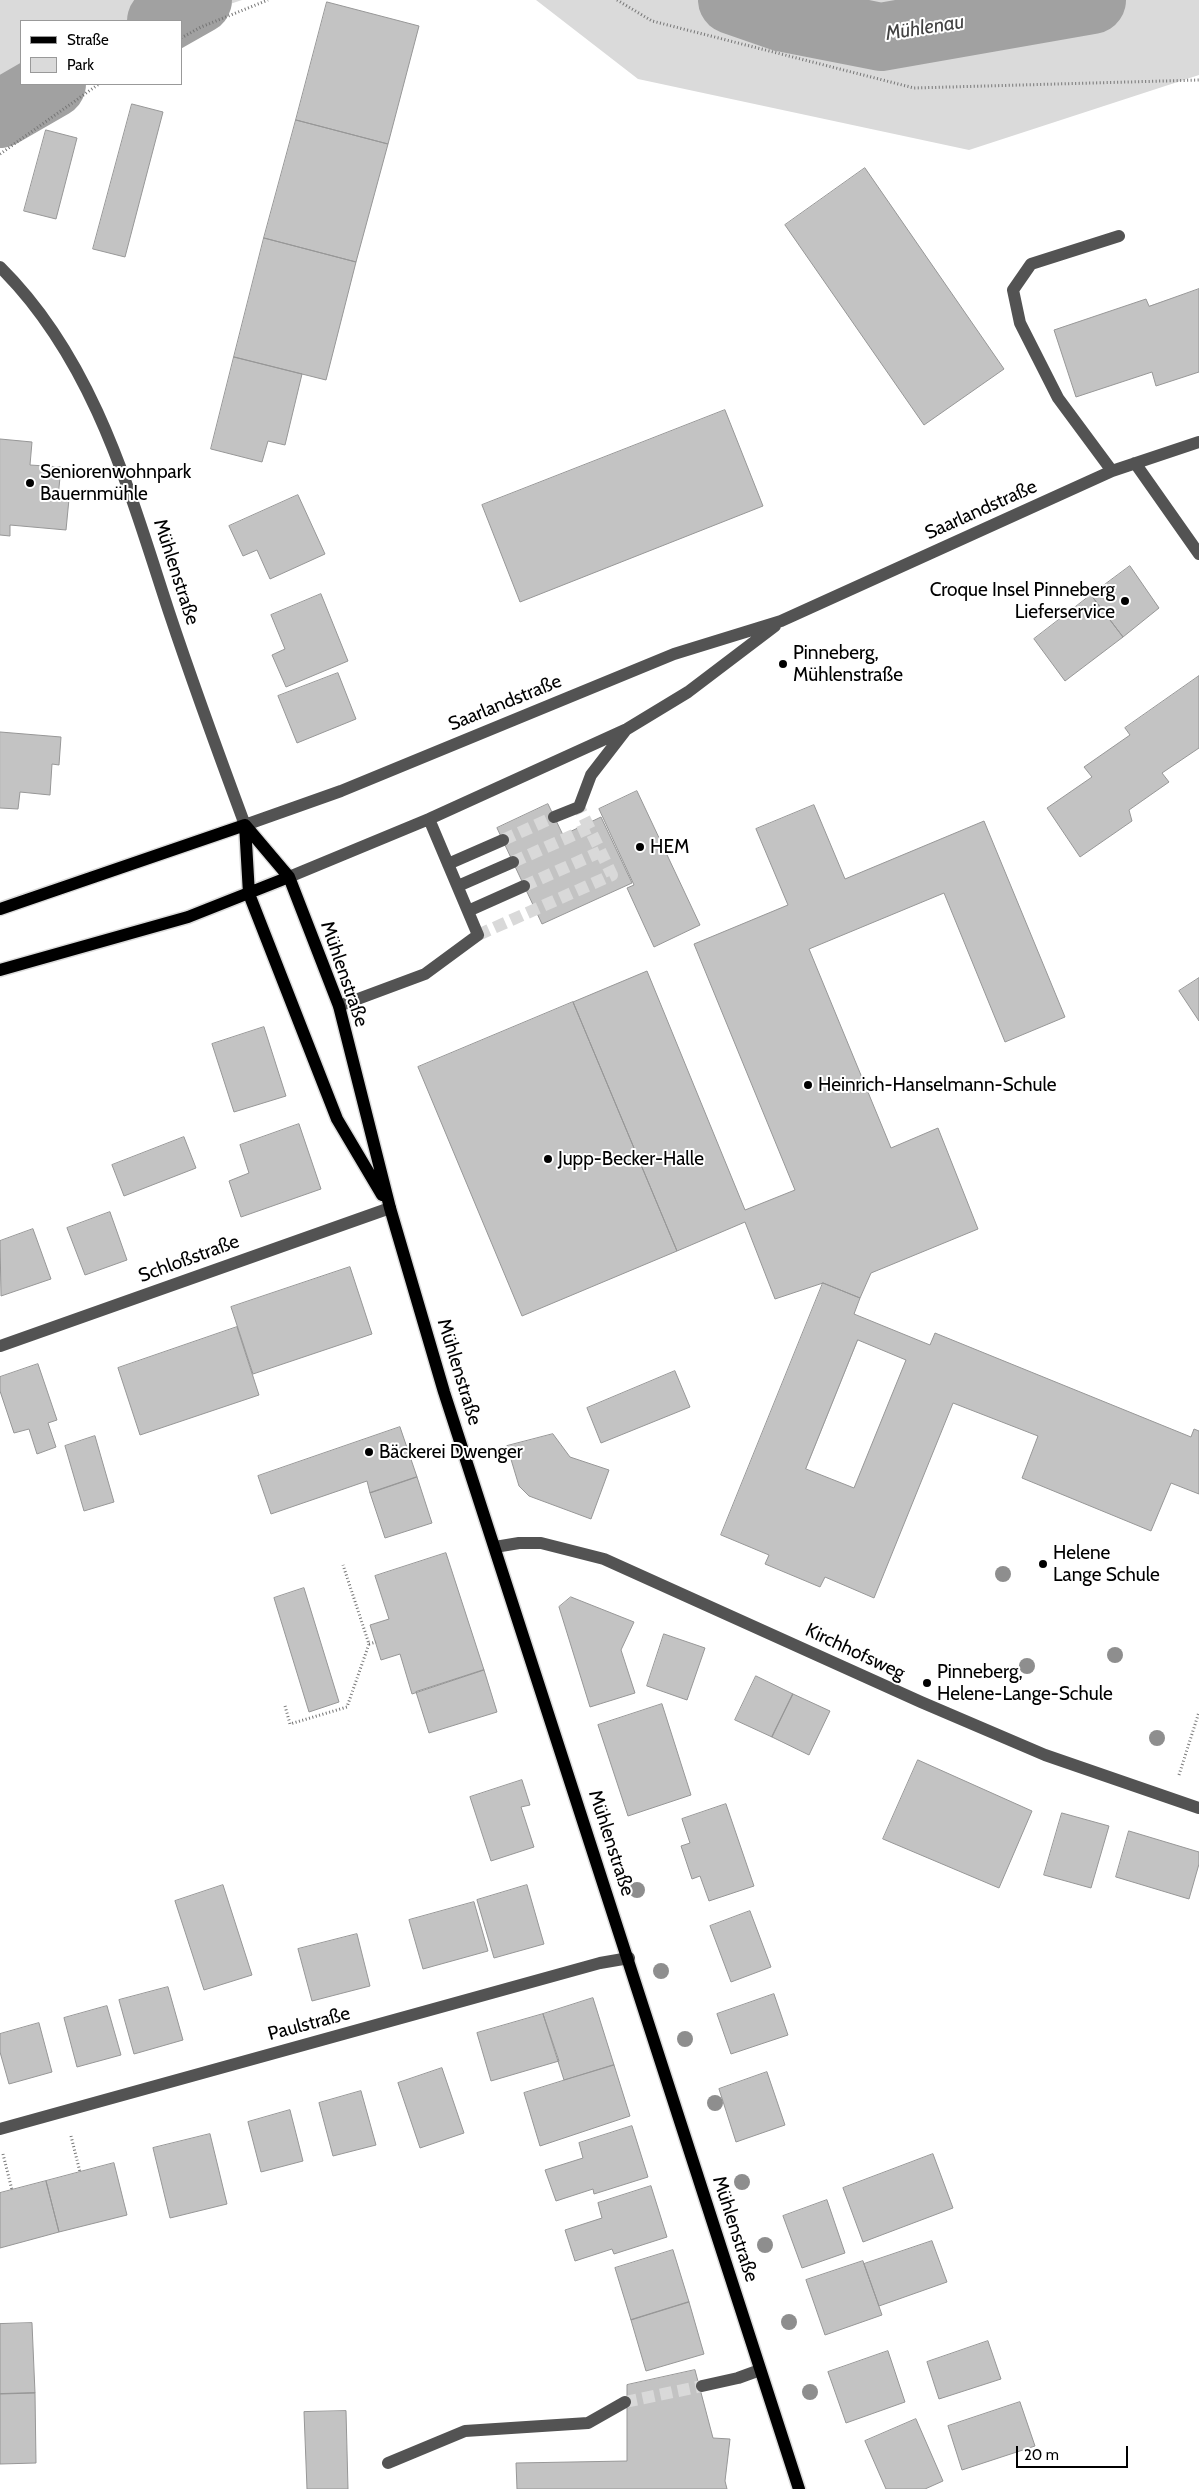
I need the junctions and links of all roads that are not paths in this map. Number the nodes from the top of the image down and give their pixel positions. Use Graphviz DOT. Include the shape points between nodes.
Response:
graph roads {
  1 [pos="1119,236"];
  2 [pos="0,267"];
  3 [pos="1199,442"];
  4 [pos="1135,463"];
  5 [pos="1112,471"];
  6 [pos="1199,554"];
  7 [pos="781,621"];
  8 [pos="627,729"];
  9 [pos="554,817"];
  10 [pos="429,819"];
  11 [pos="246,825"];
  12 [pos="503,840"];
  13 [pos="513,862"];
  14 [pos="448,864"];
  15 [pos="289,877"];
  16 [pos="458,886"];
  17 [pos="524,886"];
  18 [pos="249,894"];
  19 [pos="0,909"];
  20 [pos="468,911"];
  21 [pos="0,970"];
  22 [pos="339,1006"];
  23 [pos="390,1208"];
  24 [pos="0,1346"];
  25 [pos="494,1547"];
  26 [pos="1199,1808"];
  27 [pos="629,1958"];
  28 [pos="0,2129"];
  29 [pos="760,2370"];
  30 [pos="702,2386"];
  31 [pos="625,2402"];
  32 [pos="388,2463"];
  33 [pos="799,2489"];
  1 -- 5 [label="street" via="1031,264 1012,290 1020,323 1058,398"];
  2 -- 11 [label="street, Mühlenstraße" via="54,332 103,423 121,465 201,708"];
  3 -- 4 [label="street, Saarlandstraße"];
  4 -- 5 [label="street, Saarlandstraße"];
  4 -- 6 [label="street"];
  5 -- 7 [label="street, Saarlandstraße"];
  7 -- 8 [label="street, Saarlandstraße" via="688,692"];
  7 -- 11 [label="street, Saarlandstraße" via="674,654 341,791"];
  8 -- 9 [label="street" via="591,775 579,807"];
  8 -- 10 [label="street, Saarlandstraße"];
  10 -- 14 [label="street"];
  10 -- 15 [label="street, Saarlandstraße"];
  11 -- 15 [label="main road, Mühlenstraße"];
  11 -- 18 [label="main road, Mühlenstraße"];
  11 -- 19 [label="main road"];
  12 -- 14 [label="street"];
  13 -- 16 [label="street"];
  14 -- 16 [label="street"];
  15 -- 18 [label="main road"];
  15 -- 22 [label="main road, Mühlenstraße"];
  16 -- 20 [label="street"];
  17 -- 20 [label="street"];
  18 -- 21 [label="main road" via="167,923"];
  18 -- 23 [label="main road, Mühlenstraße" via="338,1119"];
  20 -- 22 [label="street" via="478,935 425,974"];
  22 -- 23 [label="main road, Mühlenstraße"];
  23 -- 24 [label="street, Schloßstraße"];
  23 -- 25 [label="main road, Mühlenstraße"];
  25 -- 26 [label="street, Kirchhofsweg" via="519,1542 541,1543 604,1559 921,1702 1045,1754"];
  25 -- 27 [label="main road, Mühlenstraße"];
  27 -- 28 [label="street, Paulstraße" via="600,1963"];
  27 -- 29 [label="main road, Mühlenstraße"];
  29 -- 30 [label="street"];
  29 -- 33 [label="main road, Mühlenstraße"];
  31 -- 32 [label="street" via="588,2423 465,2431"];
}
